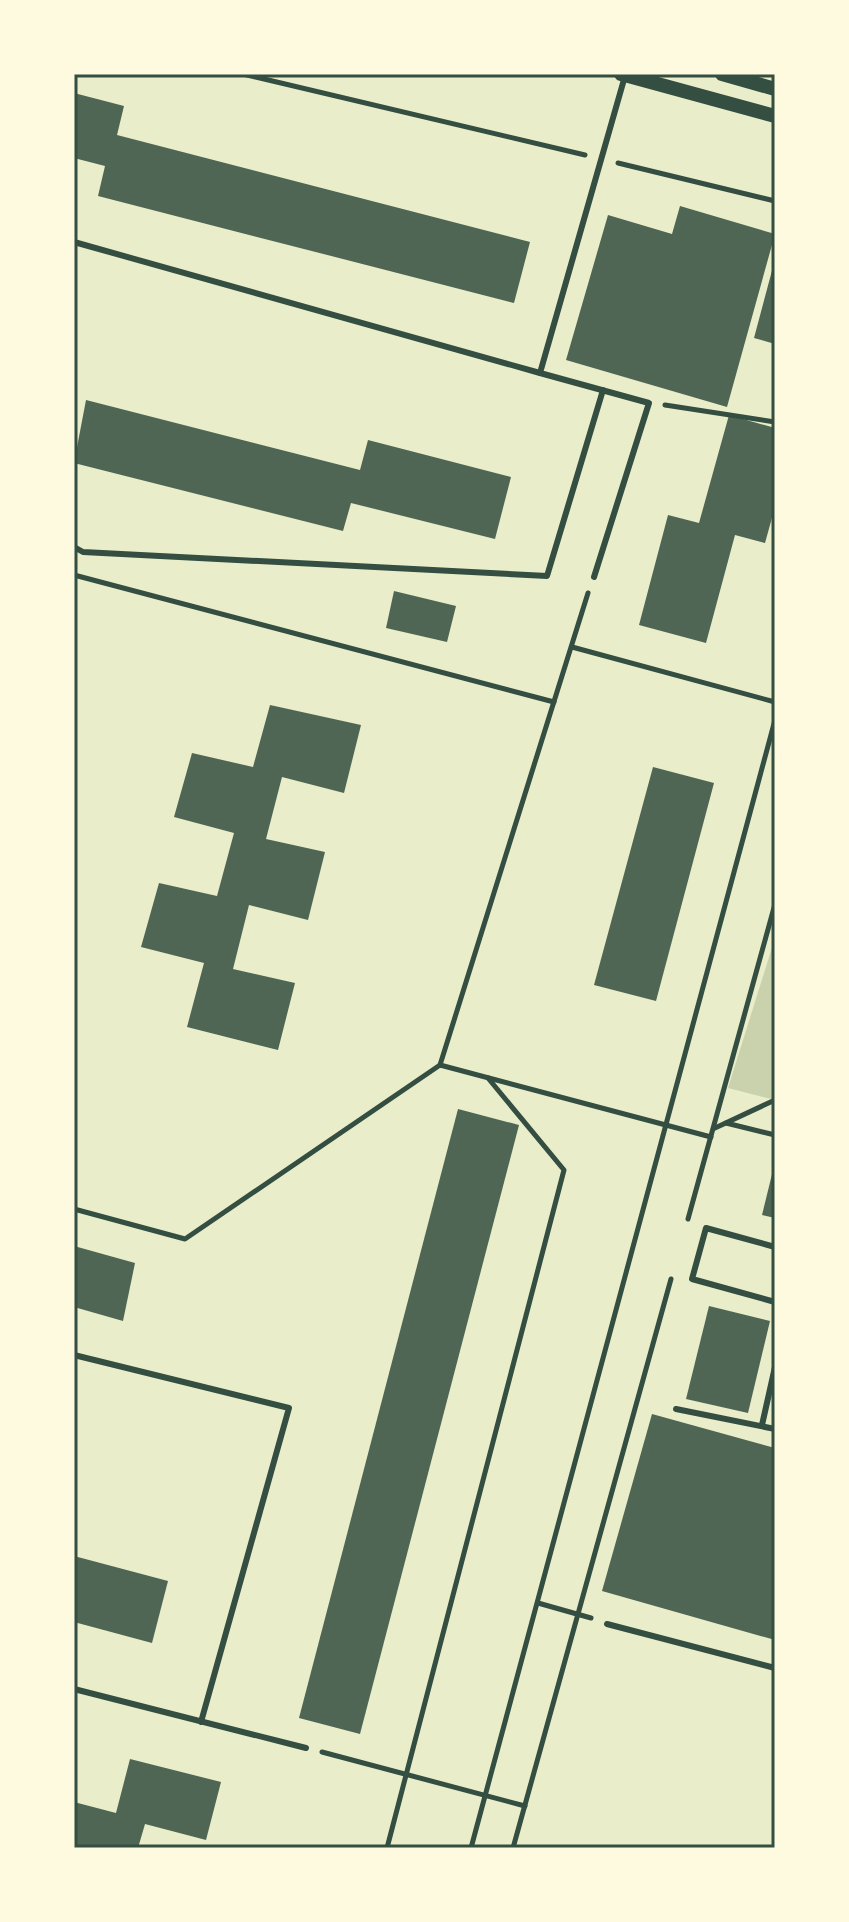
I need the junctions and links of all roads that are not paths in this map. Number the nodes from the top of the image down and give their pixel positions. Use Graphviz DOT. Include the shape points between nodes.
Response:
graph roads {
  1 [pos="624,74"];
  2 [pos="722,74"];
  3 [pos="775,89"];
  4 [pos="775,116"];
  5 [pos="74,242"];
  6 [pos="540,373"];
  7 [pos="603,390"];
  8 [pos="74,547"];
  9 [pos="594,577"];
  10 [pos="775,1247"];
  11 [pos="775,1302"];
  12 [pos="74,1355"];
  13 [pos="775,1367"];
  14 [pos="676,1409"];
  15 [pos="762,1425"];
  16 [pos="775,1429"];
  17 [pos="607,1624"];
  18 [pos="775,1668"];
  19 [pos="74,1689"];
  20 [pos="201,1722"];
  21 [pos="306,1748"];
  1 -- 4 [label="street"];
  1 -- 6 [label="lane"];
  2 -- 3 [label="street"];
  5 -- 6 [label="lane"];
  6 -- 7 [label="lane"];
  7 -- 8 [label="lane" via="547,576 190,559 83,552"];
  7 -- 9 [label="lane" via="649,403"];
  10 -- 11 [label="lane" via="706,1228 692,1279"];
  12 -- 20 [label="lane" via="289,1408"];
  13 -- 15 [label="lane"];
  14 -- 15 [label="lane"];
  15 -- 16 [label="lane"];
  17 -- 18 [label="lane"];
  19 -- 20 [label="lane"];
  20 -- 21 [label="lane"];
}
